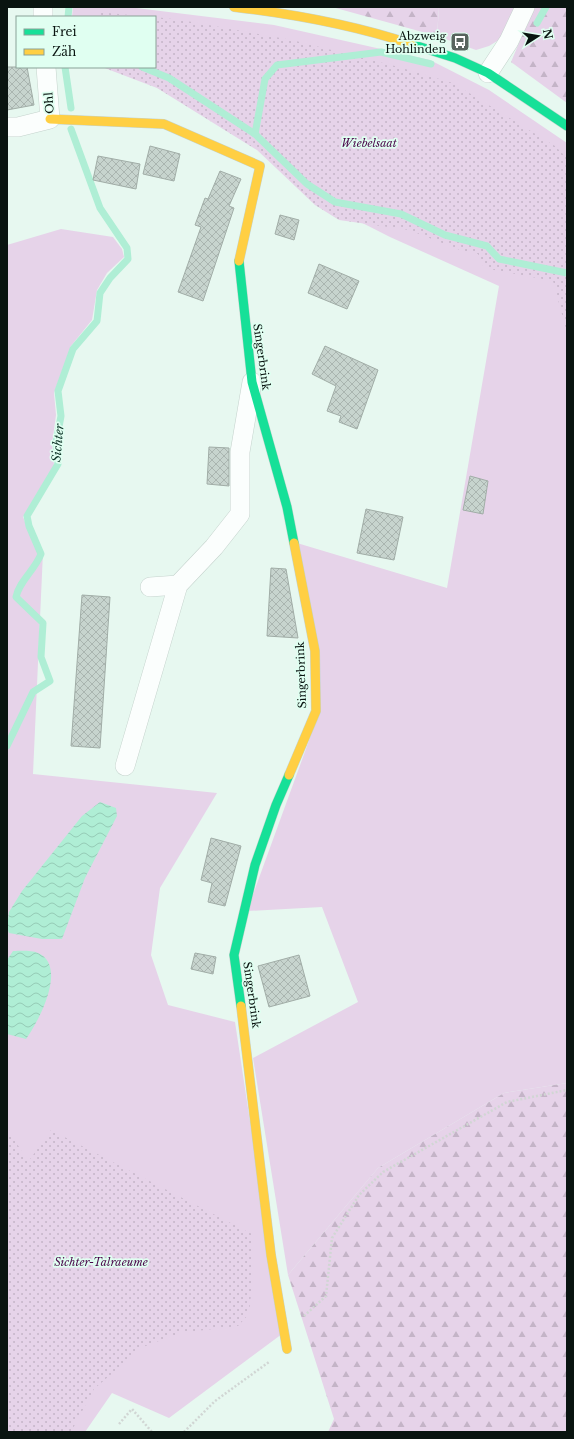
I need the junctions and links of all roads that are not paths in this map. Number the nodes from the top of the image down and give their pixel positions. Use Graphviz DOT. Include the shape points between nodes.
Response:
graph roads {
  1 [pos="234,7"];
  2 [pos="525,7"];
  3 [pos="46,68"];
  4 [pos="488,73"];
  5 [pos="50,119"];
  6 [pos="567,126"];
  7 [pos="7,127"];
  8 [pos="252,382"];
  9 [pos="178,585"];
  10 [pos="150,587"];
  11 [pos="125,766"];
  12 [pos="287,1349"];
  1 -- 4 [label="street" via="278,12 384,35 455,58"];
  2 -- 4 [label="street" via="509,41"];
  3 -- 5 [label="street, Ohl"];
  4 -- 6 [label="street"];
  5 -- 7 [label="street, Ohl" via="18,127"];
  5 -- 8 [label="street, Singerbrink" via="164,124 260,166 239,261"];
  8 -- 9 [label="street" via="240,452 240,514 214,547"];
  8 -- 12 [label="street, Singerbrink" via="287,507 315,651 316,711 276,805 255,866 234,955 271,1255"];
  9 -- 10 [label="street"];
  9 -- 11 [label="street"];
}
